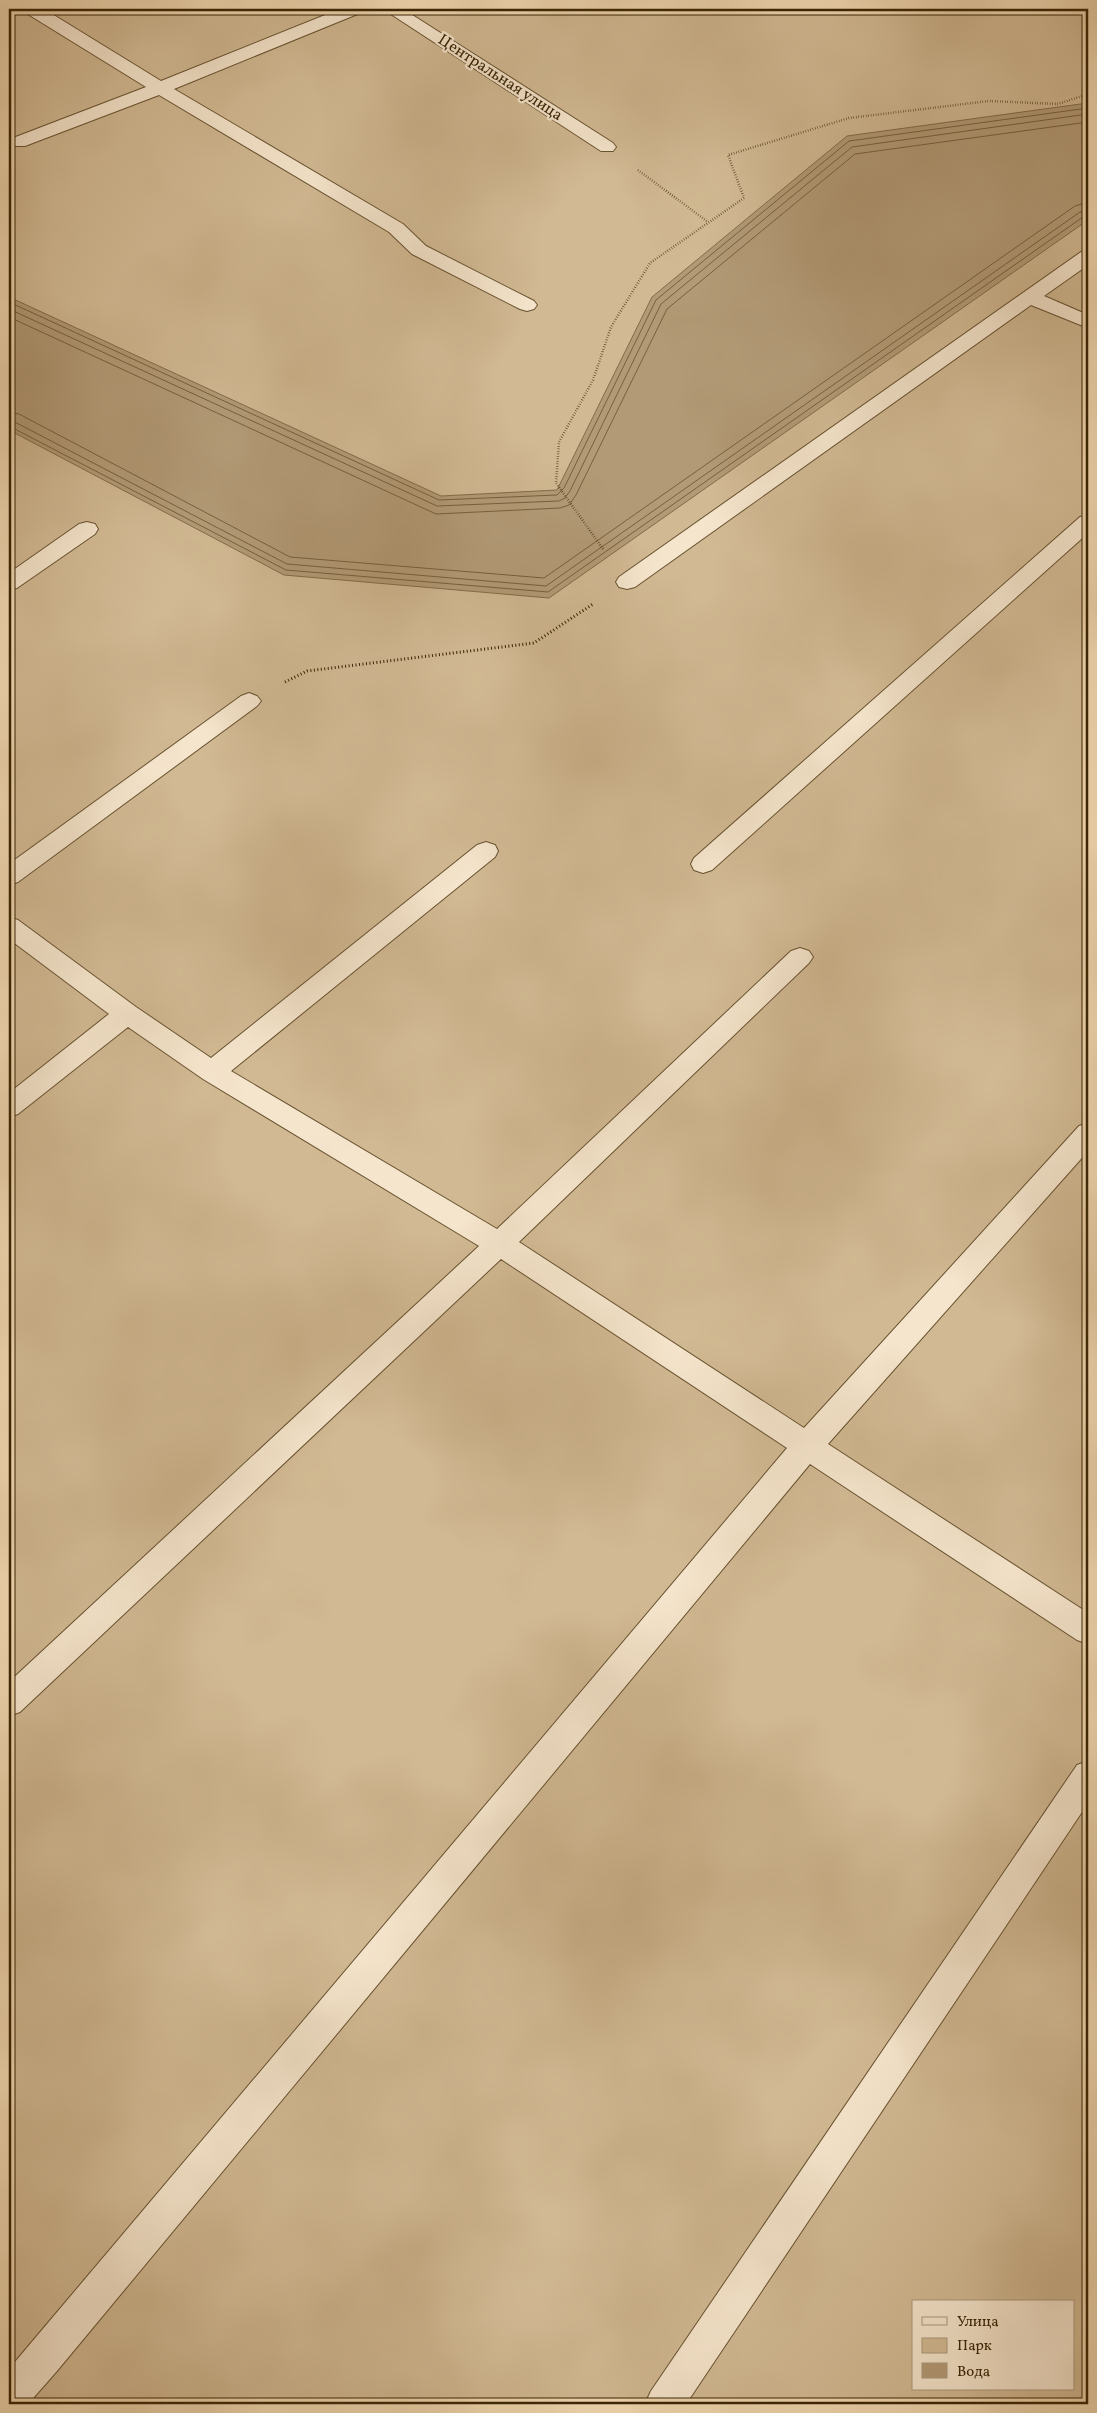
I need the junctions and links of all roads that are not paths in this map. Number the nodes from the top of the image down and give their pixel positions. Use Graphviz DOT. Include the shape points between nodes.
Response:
graph roads {
  1 [pos="32,9"];
  2 [pos="354,9"];
  3 [pos="392,9"];
  4 [pos="160,88"];
  5 [pos="19,142"];
  6 [pos="607,147"];
  7 [pos="1088,256"];
  8 [pos="1031,298"];
  9 [pos="527,305"];
  10 [pos="1088,322"];
  11 [pos="1088,522"];
  12 [pos="87,529"];
  13 [pos="627,582"];
  14 [pos="9,583"];
  15 [pos="249,701"];
  16 [pos="486,851"];
  17 [pos="703,864"];
  18 [pos="9,876"];
  19 [pos="9,926"];
  20 [pos="800,957"];
  21 [pos="127,1014"];
  22 [pos="212,1072"];
  23 [pos="9,1107"];
  24 [pos="1088,1133"];
  25 [pos="499,1244"];
  26 [pos="807,1446"];
  27 [pos="1088,1630"];
  28 [pos="9,1702"];
  29 [pos="1088,1776"];
  30 [pos="9,2397"];
  31 [pos="664,2404"];
  1 -- 4 [label="street"];
  2 -- 4 [label="street"];
  3 -- 6 [label="street, Центральная улица"];
  4 -- 5 [label="street"];
  4 -- 9 [label="street" via="396,228 420,250"];
  7 -- 8 [label="street"];
  8 -- 10 [label="street"];
  8 -- 13 [label="street"];
  11 -- 17 [label="street"];
  12 -- 14 [label="street"];
  15 -- 18 [label="street"];
  16 -- 22 [label="street"];
  19 -- 21 [label="street"];
  20 -- 25 [label="street"];
  21 -- 22 [label="street"];
  21 -- 23 [label="street"];
  22 -- 25 [label="street"];
  24 -- 26 [label="street"];
  25 -- 26 [label="street"];
  25 -- 28 [label="street"];
  26 -- 27 [label="street"];
  26 -- 30 [label="street"];
  29 -- 31 [label="street"];
}
